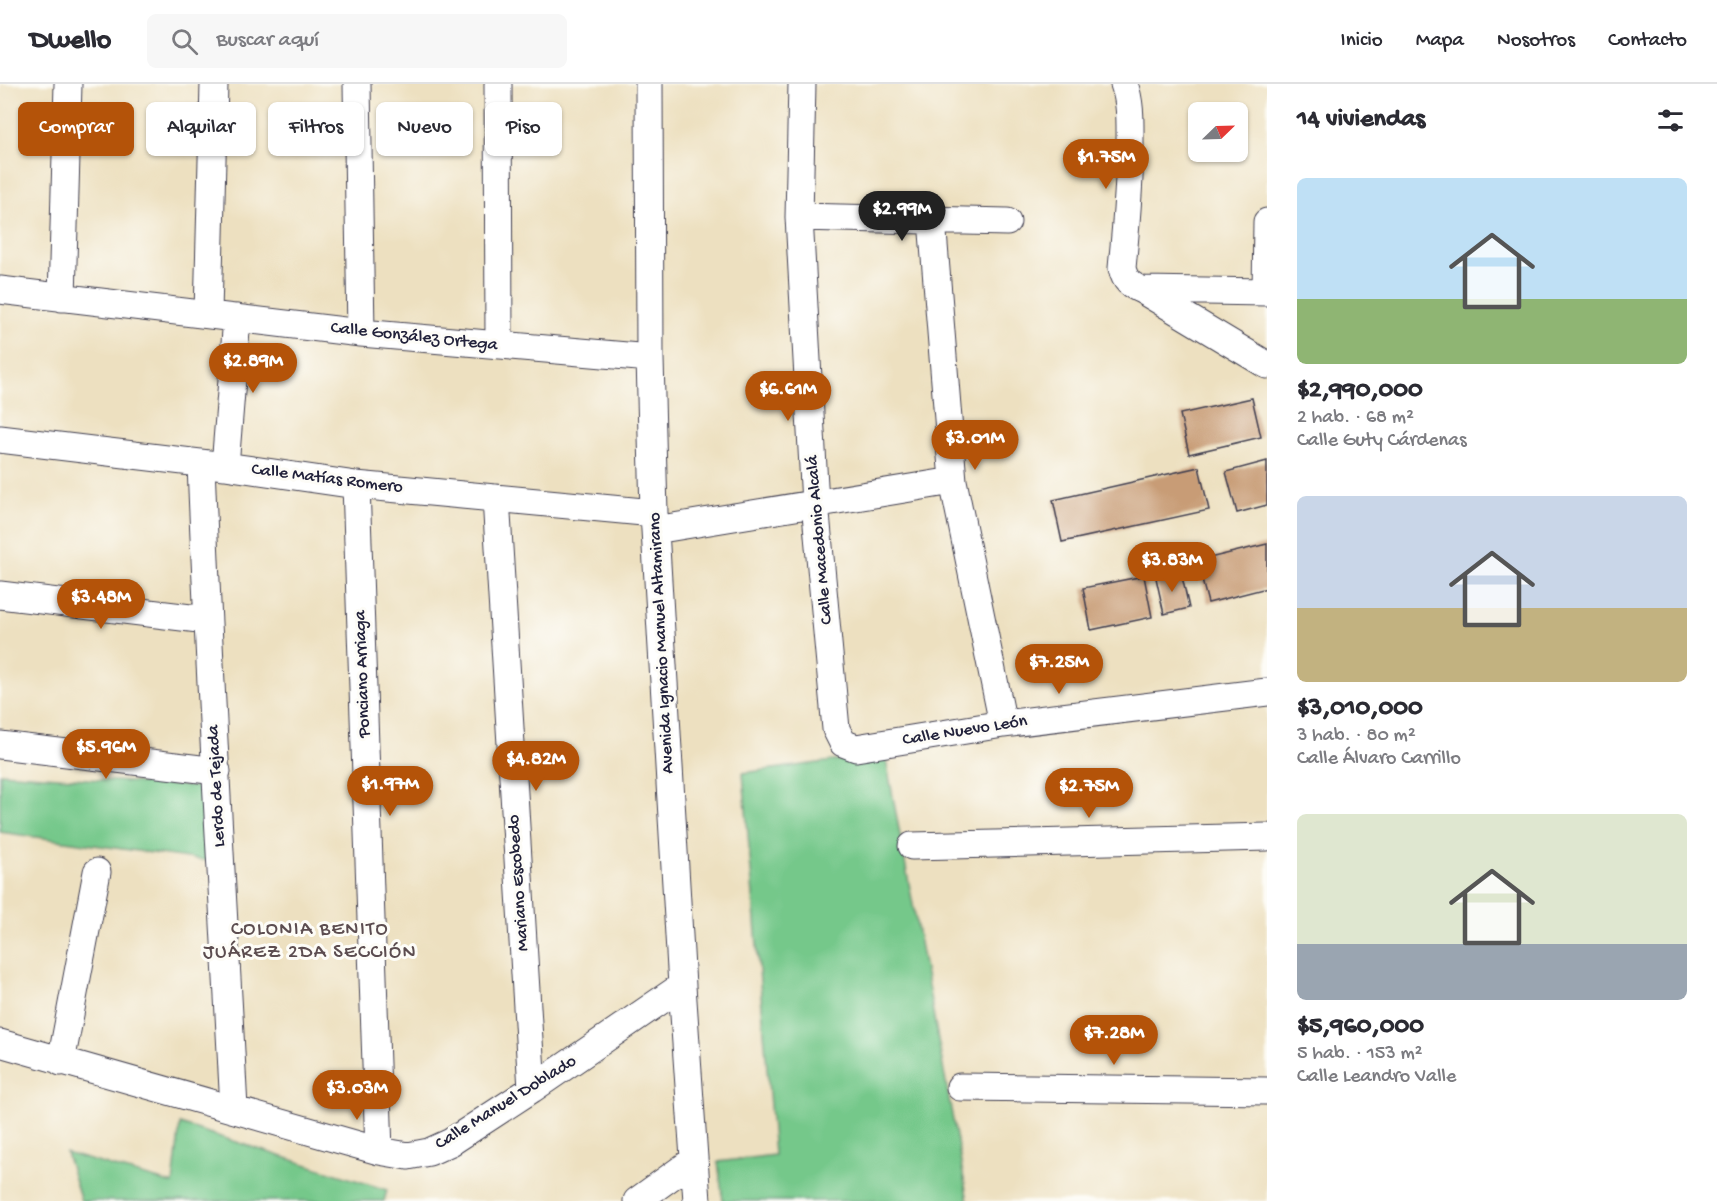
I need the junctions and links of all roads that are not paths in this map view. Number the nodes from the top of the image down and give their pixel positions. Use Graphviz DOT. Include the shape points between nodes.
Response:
graph roads {
  1 [pos="68,84"];
  2 [pos="214,84"];
  3 [pos="357,84"];
  4 [pos="498,84"];
  5 [pos="649,84"];
  6 [pos="802,84"];
  7 [pos="1124,84"];
  8 [pos="799,217"];
  9 [pos="932,220"];
  10 [pos="1007,222"];
  11 [pos="1267,222"];
  12 [pos="1134,285"];
  13 [pos="0,290"];
  14 [pos="1266,292"];
  15 [pos="62,298"];
  16 [pos="208,314"];
  17 [pos="237,318"];
  18 [pos="361,333"];
  19 [pos="499,345"];
  20 [pos="650,358"];
  21 [pos="1267,365"];
  22 [pos="0,439"];
  23 [pos="213,465"];
  24 [pos="953,481"];
  25 [pos="356,485"];
  26 [pos="496,498"];
  27 [pos="815,503"];
  28 [pos="655,521"];
  29 [pos="0,595"];
  30 [pos="207,620"];
  31 [pos="1267,692"];
  32 [pos="1003,724"];
  33 [pos="843,743"];
  34 [pos="0,745"];
  35 [pos="217,771"];
  36 [pos="1267,837"];
  37 [pos="912,846"];
  38 [pos="97,872"];
  39 [pos="682,986"];
  40 [pos="0,1043"];
  41 [pos="61,1062"];
  42 [pos="960,1087"];
  43 [pos="532,1089"];
  44 [pos="1267,1091"];
  45 [pos="234,1109"];
  46 [pos="379,1151"];
  47 [pos="694,1160"];
  48 [pos="637,1201"];
  49 [pos="698,1201"];
  1 -- 15 [label="street"];
  2 -- 16 [label="street"];
  3 -- 18 [label="street"];
  4 -- 19 [label="street"];
  5 -- 20 [label="street, Avenida Ignacio Manuel Altamirano"];
  6 -- 8 [label="street, Calle Macedonio Alcalá"];
  7 -- 12 [label="street" via="1130,110 1130,174 1122,268"];
  8 -- 9 [label="street"];
  8 -- 27 [label="street, Calle Macedonio Alcalá"];
  9 -- 10 [label="street"];
  9 -- 24 [label="street"];
  11 -- 14 [label="street"];
  12 -- 14 [label="street"];
  12 -- 21 [label="street"];
  13 -- 15 [label="street, Calle González Ortega"];
  15 -- 16 [label="street, Calle González Ortega"];
  16 -- 17 [label="street, Calle González Ortega"];
  17 -- 18 [label="street, Calle González Ortega"];
  17 -- 23 [label="street, Lerdo de Tejada"];
  18 -- 19 [label="street, Calle González Ortega"];
  19 -- 20 [label="street, Calle González Ortega"];
  20 -- 28 [label="street, Avenida Ignacio Manuel Altamirano"];
  22 -- 23 [label="street, Calle Matías Romero"];
  23 -- 25 [label="street, Calle Matías Romero"];
  23 -- 30 [label="street, Lerdo de Tejada"];
  24 -- 27 [label="street, Calle Matías Romero"];
  24 -- 32 [label="street"];
  25 -- 26 [label="street, Calle Matías Romero"];
  25 -- 46 [label="street, Ponciano Arriaga"];
  26 -- 28 [label="street, Calle Matías Romero"];
  26 -- 43 [label="street, Mariano Escobedo"];
  27 -- 28 [label="street, Calle Matías Romero"];
  27 -- 33 [label="street, Calle Macedonio Alcalá" via="836,729"];
  28 -- 39 [label="street, Avenida Ignacio Manuel Altamirano"];
  29 -- 30 [label="street"];
  30 -- 35 [label="street, Lerdo de Tejada"];
  31 -- 32 [label="street, Calle Nuevo León"];
  32 -- 33 [label="street, Calle Nuevo León" via="856,748"];
  34 -- 35 [label="street"];
  35 -- 45 [label="street, Lerdo de Tejada"];
  36 -- 37 [label="street"];
  38 -- 41 [label="street"];
  39 -- 43 [label="street, Calle Manuel Doblado"];
  39 -- 47 [label="street, Avenida Ignacio Manuel Altamirano"];
  40 -- 41 [label="street, Calle Manuel Doblado"];
  41 -- 45 [label="street, Calle Manuel Doblado"];
  42 -- 44 [label="street"];
  43 -- 46 [label="street, Calle Manuel Doblado" via="429,1152 408,1156"];
  45 -- 46 [label="street, Calle Manuel Doblado"];
  47 -- 48 [label="street"];
  47 -- 49 [label="street, Avenida Ignacio Manuel Altamirano"];
}
